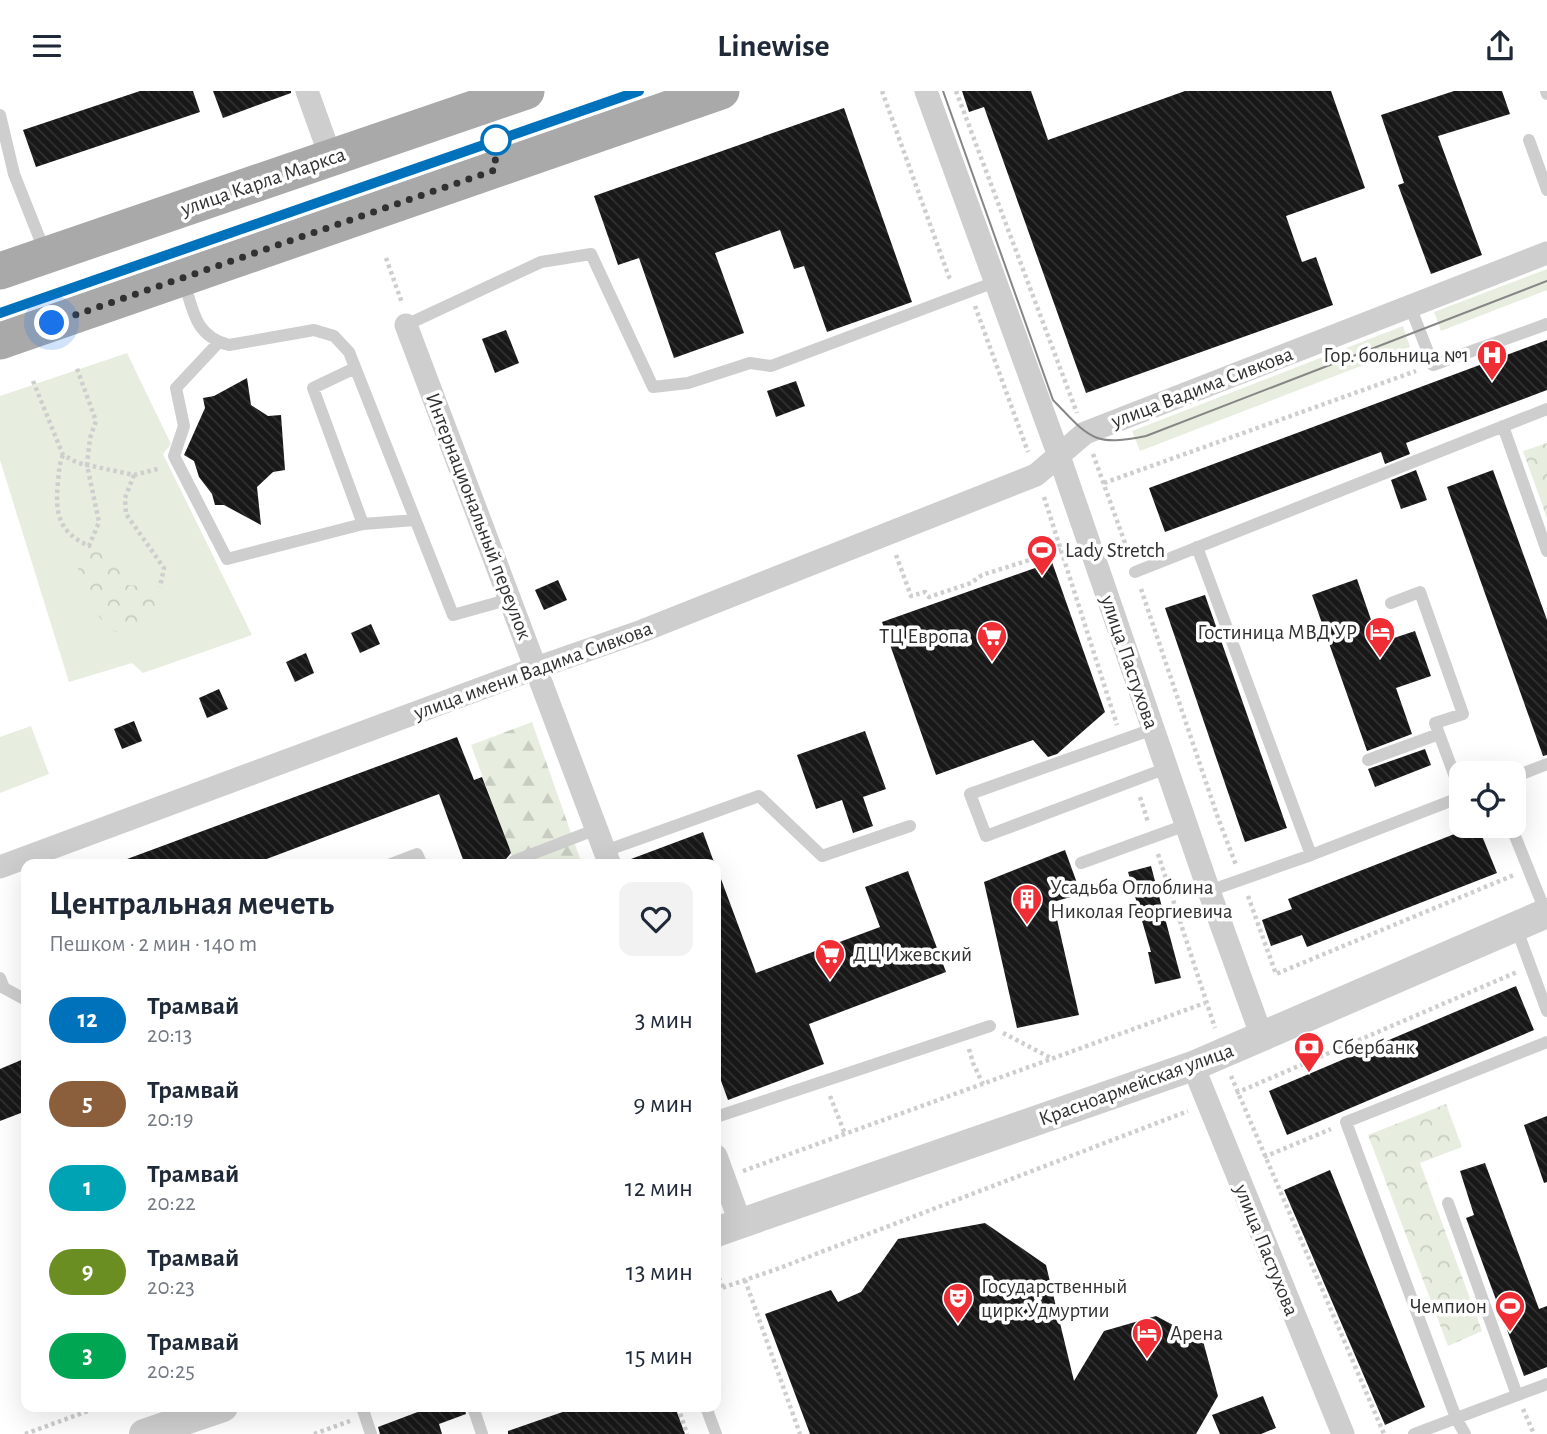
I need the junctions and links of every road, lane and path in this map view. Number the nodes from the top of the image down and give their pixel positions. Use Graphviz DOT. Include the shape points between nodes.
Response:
graph roads {
  1 [pos="307,91"];
  2 [pos="526,91"];
  3 [pos="721,91"];
  4 [pos="882,91"];
  5 [pos="926,91"];
  6 [pos="956,91"];
  7 [pos="0,115"];
  8 [pos="1529,140"];
  9 [pos="331,158"];
  10 [pos="1547,190"];
  11 [pos="1547,253"];
  12 [pos="46,255"];
  13 [pos="386,258"];
  14 [pos="0,271"];
  15 [pos="391,273"];
  16 [pos="183,278"];
  17 [pos="995,282"];
  18 [pos="970,291"];
  19 [pos="1410,306"];
  20 [pos="1547,324"];
  21 [pos="406,325"];
  22 [pos="0,341"];
  23 [pos="219,342"];
  24 [pos="76,366"];
  25 [pos="1433,366"];
  26 [pos="355,368"];
  27 [pos="33,381"];
  28 [pos="1547,409"];
  29 [pos="1503,426"];
  30 [pos="1085,433"];
  31 [pos="63,455"];
  32 [pos="1059,456"];
  33 [pos="177,462"];
  34 [pos="87,465"];
  35 [pos="134,475"];
  36 [pos="1036,475"];
  37 [pos="415,520"];
  38 [pos="363,524"];
  39 [pos="1197,547"];
  40 [pos="893,548"];
  41 [pos="1060,550"];
  42 [pos="1547,551"];
  43 [pos="1135,572"];
  44 [pos="160,587"];
  45 [pos="510,599"];
  46 [pos="1391,603"];
  47 [pos="536,668"];
  48 [pos="1153,729"];
  49 [pos="1439,734"];
  50 [pos="1121,740"];
  51 [pos="1368,760"];
  52 [pos="1449,762"];
  53 [pos="1547,764"];
  54 [pos="1167,768"];
  55 [pos="1526,772"];
  56 [pos="1134,781"];
  57 [pos="1449,800"];
  58 [pos="911,825"];
  59 [pos="1186,825"];
  60 [pos="597,829"];
  61 [pos="1153,837"];
  62 [pos="1516,838"];
  63 [pos="1311,855"];
  64 [pos="608,858"];
  65 [pos="21,859"];
  66 [pos="22,859"];
  67 [pos="404,859"];
  68 [pos="419,859"];
  69 [pos="519,859"];
  70 [pos="1082,863"];
  71 [pos="0,867"];
  72 [pos="1528,869"];
  73 [pos="1242,880"];
  74 [pos="1209,891"];
  75 [pos="1547,913"];
  76 [pos="1516,926"];
  77 [pos="1529,967"];
  78 [pos="0,978"];
  79 [pos="21,996"];
  80 [pos="1206,1003"];
  81 [pos="1547,1011"];
  82 [pos="990,1025"];
  83 [pos="965,1034"];
  84 [pos="1262,1037"];
  85 [pos="1547,1042"];
  86 [pos="1224,1053"];
  87 [pos="1052,1059"];
  88 [pos="1192,1066"];
  89 [pos="824,1080"];
  90 [pos="983,1084"];
  91 [pos="1236,1093"];
  92 [pos="1207,1104"];
  93 [pos="721,1115"];
  94 [pos="1346,1122"];
  95 [pos="845,1134"];
  96 [pos="1264,1157"];
  97 [pos="739,1173"];
  98 [pos="721,1186"];
  99 [pos="1448,1203"];
  100 [pos="728,1227"];
  101 [pos="745,1280"];
  102 [pos="721,1283"];
  103 [pos="723,1288"];
  104 [pos="1547,1384"];
  105 [pos="1517,1395"];
  106 [pos="85,1412"];
  107 [pos="208,1412"];
  108 [pos="364,1412"];
  109 [pos="475,1412"];
  110 [pos="680,1412"];
  111 [pos="708,1412"];
  112 [pos="1456,1418"];
  113 [pos="25,1434"];
  114 [pos="144,1434"];
  115 [pos="371,1434"];
  116 [pos="482,1434"];
  117 [pos="687,1434"];
  118 [pos="716,1434"];
  119 [pos="800,1434"];
  120 [pos="1343,1434"];
  121 [pos="1384,1434"];
  122 [pos="1413,1434"];
  123 [pos="1465,1434"];
  124 [pos="1534,1434"];
  1 -- 9 [label="street"];
  2 -- 9 [label="main road, улица Карла Маркса"];
  3 -- 16 [label="main road"];
  4 -- 18 [label="path" via="949,277"];
  5 -- 17 [label="street, улица Пастухова"];
  6 -- 30 [label="path"];
  7 -- 12 [label="lane" via="14,174"];
  8 -- 10 [label="lane"];
  9 -- 12 [label="main road, улица Карла Маркса"];
  11 -- 19 [label="street, улица Вадима Сивкова"];
  12 -- 14 [label="main road, улица Карла Маркса"];
  13 -- 15 [label="path"];
  16 -- 22 [label="main road"];
  16 -- 23 [label="lane" via="197,324"];
  17 -- 18 [label="lane"];
  17 -- 32 [label="street, улица Пастухова"];
  18 -- 21 [label="lane" via="771,366 750,363 688,383 653,387 591,254 541,262"];
  18 -- 36 [label="path"];
  19 -- 25 [label="lane"];
  19 -- 30 [label="street, улица Вадима Сивкова"];
  20 -- 25 [label="lane"];
  21 -- 45 [label="street, Интернациональный переулок"];
  23 -- 26 [label="lane" via="229,345 314,330 334,336 349,352"];
  23 -- 33 [label="lane" via="176,388 184,426 174,456"];
  24 -- 34 [label="path" via="96,421"];
  25 -- 43 [label="path" via="1104,483"];
  26 -- 37 [label="lane"];
  26 -- 38 [label="lane" via="313,388"];
  27 -- 31 [label="path"];
  28 -- 29 [label="lane"];
  29 -- 39 [label="lane"];
  29 -- 42 [label="lane"];
  30 -- 32 [label="street, улица Вадима Сивкова"];
  31 -- 34 [label="path"];
  31 -- 34 [label="path" via="55,503 66,531 89,546 99,522"];
  32 -- 36 [label="street, улица имени Вадима Сивкова"];
  32 -- 48 [label="street, улица Пастухова"];
  33 -- 35 [label="path"];
  33 -- 38 [label="lane" via="227,559"];
  34 -- 35 [label="path"];
  35 -- 44 [label="path" via="125,498 126,514 164,568"];
  36 -- 41 [label="path"];
  36 -- 47 [label="street, улица имени Вадима Сивкова" via="642,631"];
  37 -- 38 [label="lane"];
  37 -- 45 [label="lane" via="453,615"];
  39 -- 43 [label="lane"];
  39 -- 63 [label="lane"];
  40 -- 41 [label="path" via="911,596 925,592 929,597"];
  41 -- 50 [label="path"];
  43 -- 73 [label="path"];
  45 -- 47 [label="street, Интернациональный переулок"];
  46 -- 49 [label="lane" via="1420,592 1463,713 1435,723"];
  47 -- 60 [label="street, Интернациональный переулок"];
  47 -- 66 [label="street, улица имени Вадима Сивкова"];
  48 -- 50 [label="lane"];
  48 -- 54 [label="street, улица Пастухова"];
  49 -- 51 [label="lane"];
  49 -- 52 [label="lane"];
  50 -- 56 [label="lane" via="970,794 986,836"];
  53 -- 55 [label="lane"];
  54 -- 56 [label="lane"];
  54 -- 59 [label="street, улица Пастухова"];
  56 -- 61 [label="path"];
  57 -- 63 [label="lane"];
  58 -- 64 [label="lane" via="822,856 759,796"];
  59 -- 61 [label="lane"];
  59 -- 74 [label="street, улица Пастухова"];
  60 -- 64 [label="street, Интернациональный переулок"];
  60 -- 69 [label="lane"];
  61 -- 70 [label="lane"];
  61 -- 80 [label="path"];
  62 -- 72 [label="lane"];
  63 -- 73 [label="lane"];
  65 -- 71 [label="street, улица имени Вадима Сивкова"];
  67 -- 68 [label="lane" via="417,854"];
  72 -- 73 [label="path" via="1276,974"];
  72 -- 75 [label="lane"];
  73 -- 74 [label="lane"];
  74 -- 84 [label="street, улица Пастухова"];
  75 -- 76 [label="street, Красноармейская улица"];
  76 -- 77 [label="lane"];
  76 -- 84 [label="street, Красноармейская улица"];
  77 -- 81 [label="lane"];
  77 -- 91 [label="path"];
  78 -- 79 [label="lane" via="4,988"];
  80 -- 86 [label="path"];
  80 -- 87 [label="path"];
  82 -- 83 [label="lane"];
  82 -- 87 [label="path"];
  83 -- 89 [label="lane"];
  83 -- 90 [label="path"];
  84 -- 86 [label="street, Красноармейская улица"];
  85 -- 94 [label="lane"];
  86 -- 88 [label="street, Красноармейская улица"];
  86 -- 91 [label="path"];
  87 -- 90 [label="path"];
  88 -- 92 [label="street, улица Пастухова"];
  88 -- 100 [label="street, Красноармейская улица"];
  89 -- 93 [label="lane"];
  89 -- 95 [label="path"];
  90 -- 95 [label="path"];
  91 -- 92 [label="path"];
  91 -- 96 [label="path"];
  92 -- 101 [label="path"];
  92 -- 120 [label="street, улица Пастухова"];
  94 -- 96 [label="path"];
  94 -- 112 [label="lane"];
  95 -- 97 [label="path"];
  96 -- 121 [label="path"];
  98 -- 100 [label="street"];
  99 -- 105 [label="lane"];
  101 -- 103 [label="path"];
  101 -- 119 [label="path"];
  102 -- 103 [label="path"];
  104 -- 105 [label="lane"];
  105 -- 112 [label="lane"];
  105 -- 124 [label="path"];
  106 -- 113 [label="path"];
  107 -- 114 [label="street"];
  108 -- 115 [label="lane"];
  109 -- 116 [label="lane"];
  110 -- 117 [label="path"];
  111 -- 118 [label="lane"];
  112 -- 122 [label="lane"];
  112 -- 123 [label="lane"];
}
